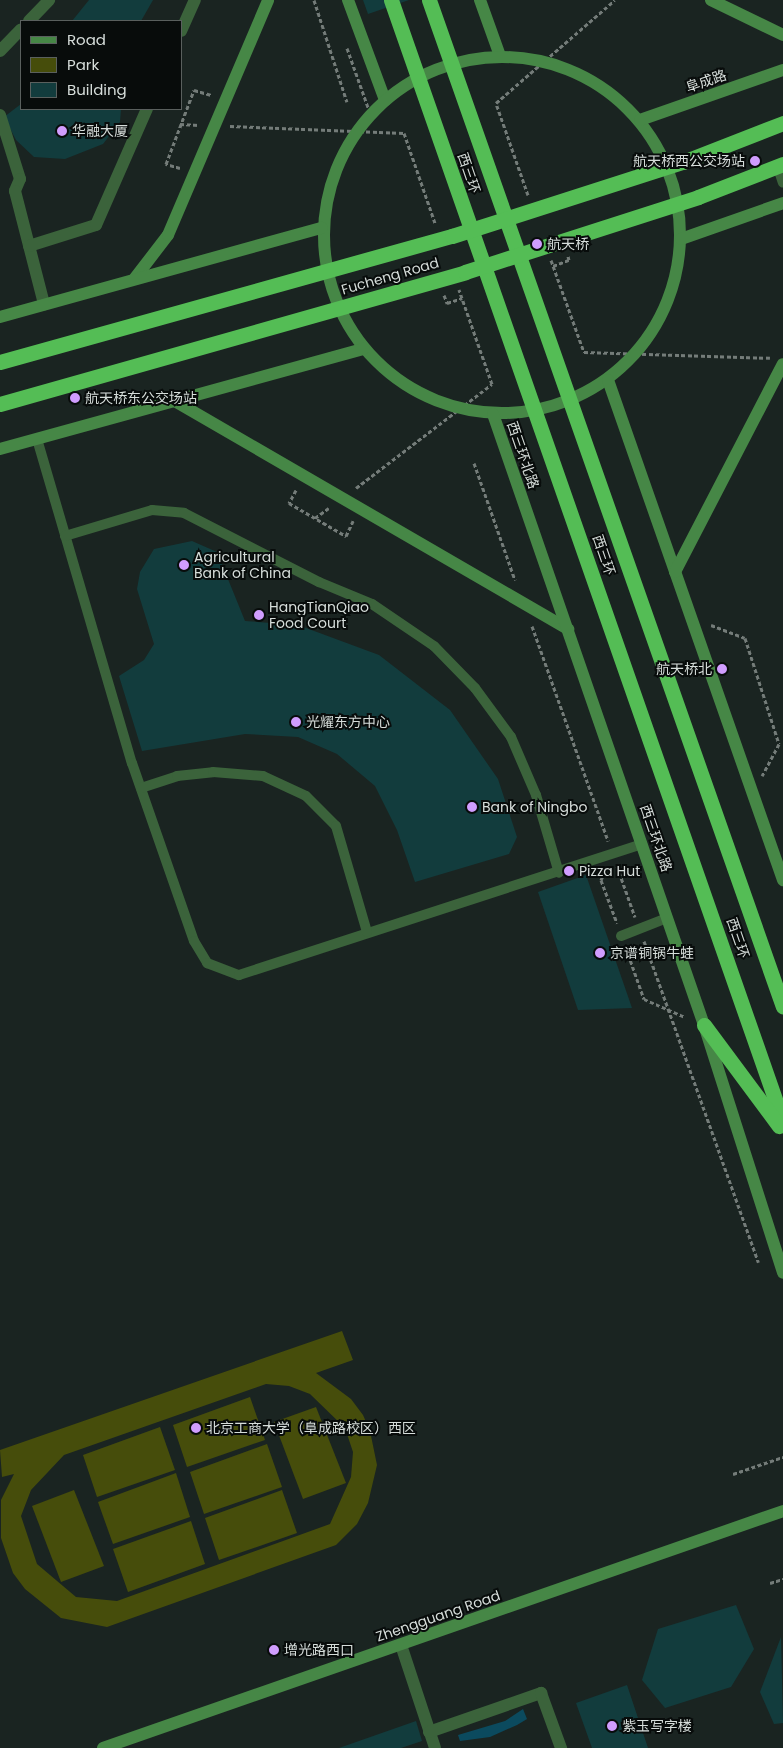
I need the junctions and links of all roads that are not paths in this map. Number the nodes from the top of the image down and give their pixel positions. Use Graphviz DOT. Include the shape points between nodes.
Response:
graph roads {
  1 [pos="50,0"];
  2 [pos="195,0"];
  3 [pos="268,0"];
  4 [pos="348,0"];
  5 [pos="391,0"];
  6 [pos="429,0"];
  7 [pos="480,0"];
  8 [pos="711,0"];
  9 [pos="30,20"];
  10 [pos="182,29"];
  11 [pos="20,30"];
  12 [pos="783,35"];
  13 [pos="0,50"];
  14 [pos="500,56"];
  15 [pos="783,70"];
  16 [pos="384,100"];
  17 [pos="147,110"];
  18 [pos="0,115"];
  19 [pos="640,120"];
  20 [pos="783,123"];
  21 [pos="783,164"];
  22 [pos="783,173"];
  23 [pos="783,184"];
  24 [pos="783,203"];
  25 [pos="322,228"];
  26 [pos="681,239"];
  27 [pos="29,246"];
  28 [pos="135,278"];
  29 [pos="44,304"];
  30 [pos="0,317"];
  31 [pos="363,349"];
  32 [pos="778,361"];
  33 [pos="0,362"];
  34 [pos="608,380"];
  35 [pos="173,400"];
  36 [pos="0,404"];
  37 [pos="493,414"];
  38 [pos="37,439"];
  39 [pos="0,449"];
  40 [pos="66,536"];
  41 [pos="675,572"];
  42 [pos="568,629"];
  43 [pos="141,788"];
  44 [pos="642,844"];
  45 [pos="780,862"];
  46 [pos="559,873"];
  47 [pos="783,880"];
  48 [pos="668,918"];
  49 [pos="367,932"];
  50 [pos="621,936"];
  51 [pos="783,1007"];
  52 [pos="704,1025"];
  53 [pos="783,1122"];
  54 [pos="783,1131"];
  55 [pos="783,1273"];
  56 [pos="783,1512"];
  57 [pos="400,1644"];
  58 [pos="430,1732"];
  59 [pos="103,1748"];
  60 [pos="435,1748"];
  61 [pos="560,1748"];
  1 -- 9 [label="street"];
  2 -- 10 [label="street"];
  3 -- 28 [label="main road" via="168,235"];
  4 -- 16 [label="main road"];
  5 -- 53 [label="highway, 西三环"];
  6 -- 51 [label="highway, 西三环"];
  7 -- 14 [label="main road"];
  8 -- 12 [label="main road"];
  11 -- 13 [label="street"];
  14 -- 16 [label="main road" via="452,63 420,76"];
  14 -- 19 [label="main road" via="539,60 572,70 611,93"];
  15 -- 19 [label="main road, 阜成路"];
  16 -- 25 [label="main road" via="370,113 341,154"];
  17 -- 27 [label="street" via="96,225"];
  18 -- 27 [label="street" via="20,179 15,191"];
  19 -- 26 [label="main road" via="670,173 679,205"];
  20 -- 33 [label="highway, Fucheng Road" via="683,162 452,236"];
  21 -- 36 [label="highway, Fucheng Road" via="698,197 465,272"];
  22 -- 23 [label="lane" via="780,174"];
  24 -- 26 [label="main road"];
  25 -- 28 [label="main road"];
  25 -- 31 [label="main road" via="326,275 340,314"];
  26 -- 34 [label="main road" via="678,270 665,310 640,349"];
  27 -- 29 [label="street"];
  28 -- 29 [label="main road"];
  29 -- 30 [label="main road"];
  31 -- 35 [label="main road"];
  31 -- 37 [label="main road" via="383,370 414,392 451,407"];
  32 -- 41 [label="main road"];
  34 -- 37 [label="main road" via="557,406"];
  34 -- 41 [label="main road"];
  35 -- 38 [label="main road"];
  35 -- 42 [label="main road"];
  37 -- 42 [label="main road, 西三环北路"];
  38 -- 39 [label="main road"];
  38 -- 40 [label="lane"];
  40 -- 43 [label="lane"];
  40 -- 46 [label="lane" via="152,510 184,513 318,582 372,604 434,646 474,688 511,737 536,794"];
  41 -- 45 [label="main road"];
  42 -- 44 [label="main road, 西三环北路"];
  43 -- 49 [label="lane" via="177,776 213,772 263,776 306,796 336,826"];
  43 -- 49 [label="lane" via="194,941 207,963 239,975"];
  44 -- 46 [label="lane"];
  44 -- 48 [label="main road, 西三环北路"];
  45 -- 47 [label="main road"];
  46 -- 49 [label="lane"];
  48 -- 50 [label="lane"];
  48 -- 52 [label="main road, 西三环北路"];
  52 -- 54 [label="highway"];
  52 -- 55 [label="main road, 西三环北路"];
  56 -- 57 [label="main road, Zhengguang Road"];
  57 -- 58 [label="street"];
  57 -- 59 [label="main road, Zhengguang Road"];
  58 -- 60 [label="street"];
  58 -- 61 [label="street" via="541,1693"];
}
